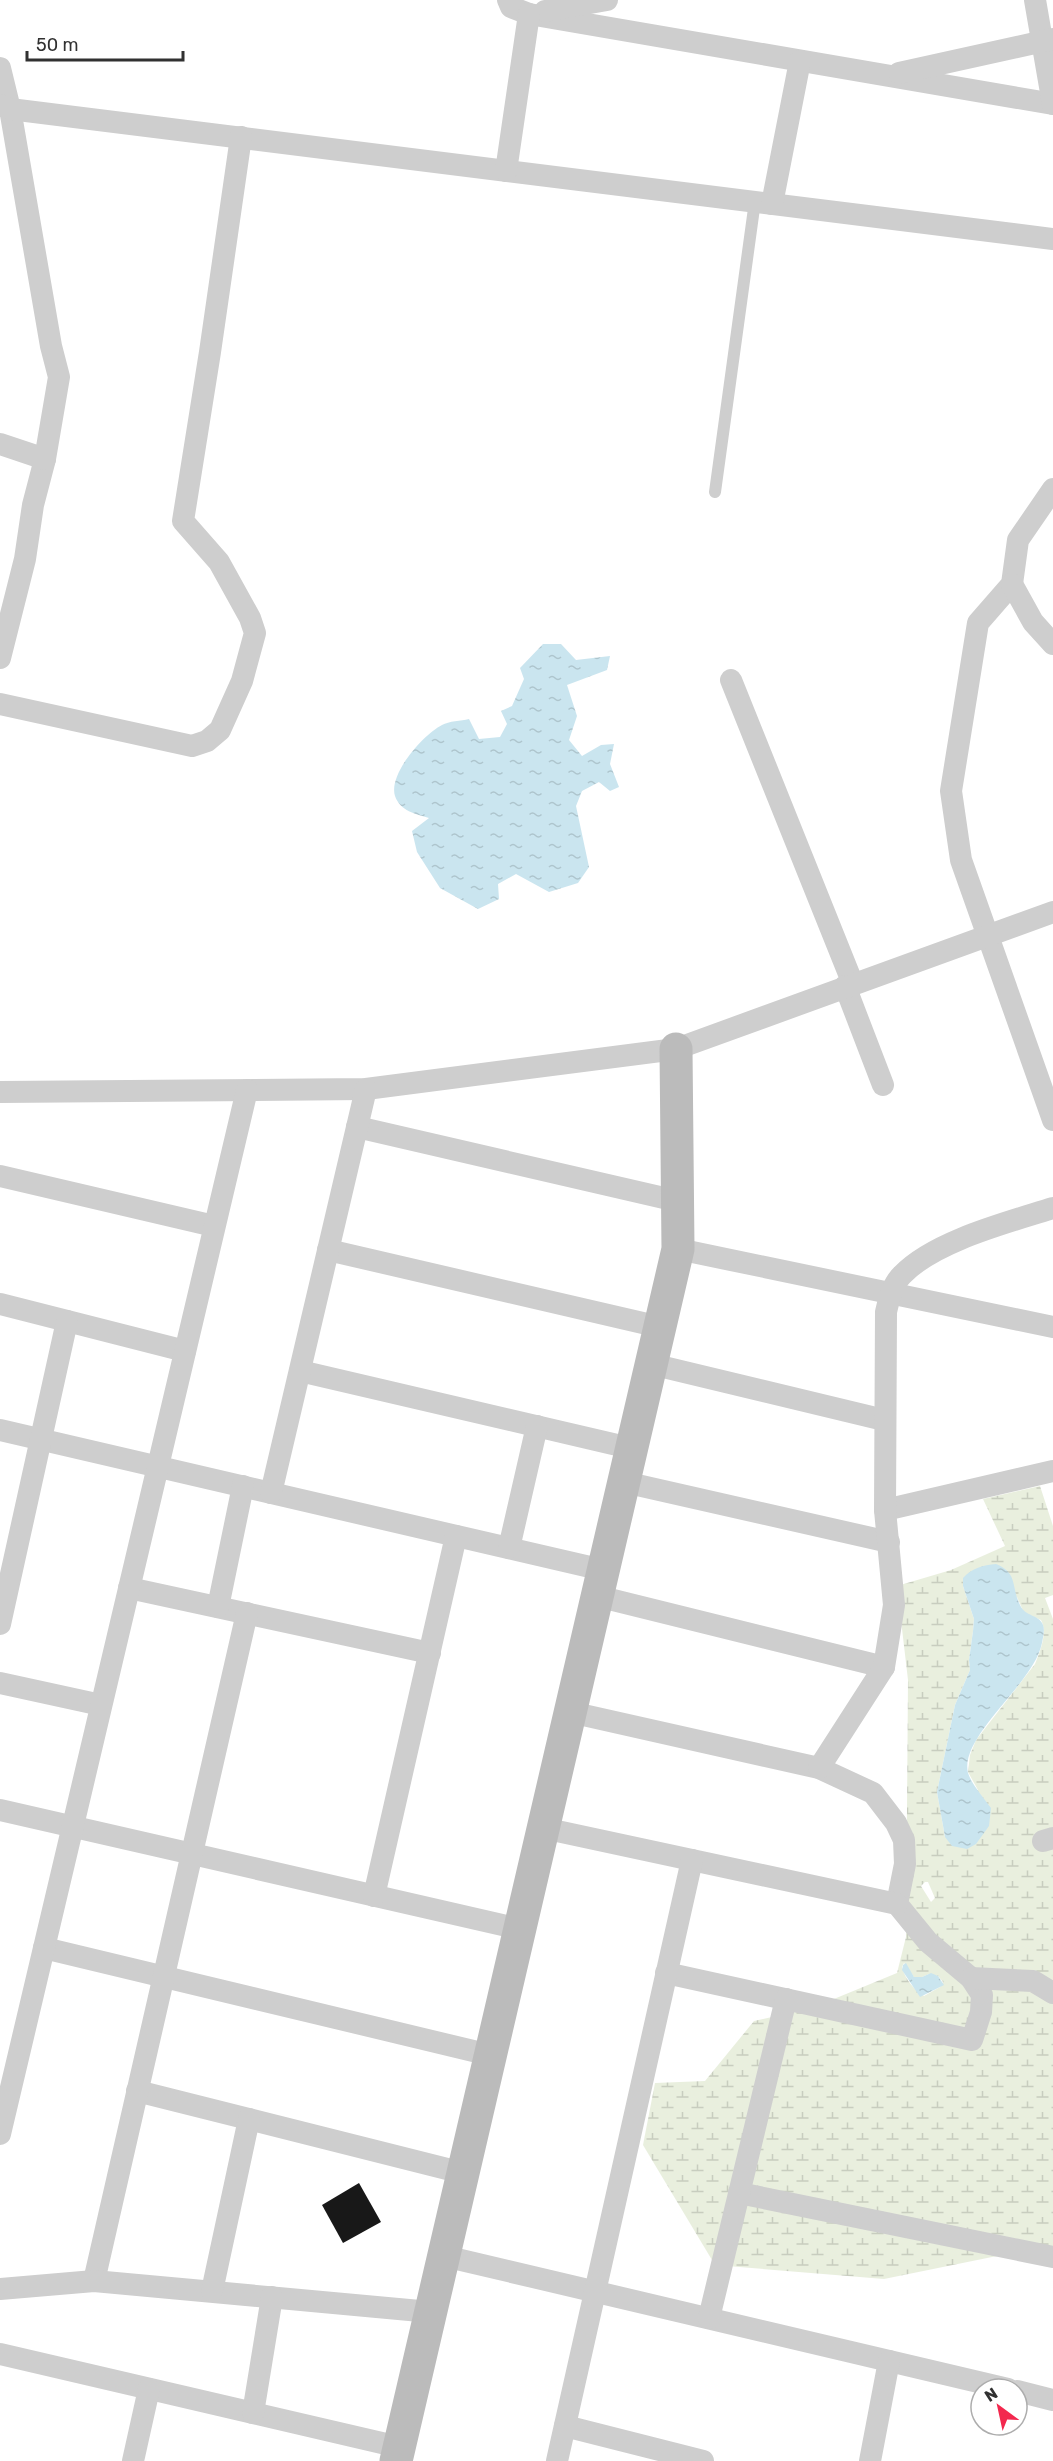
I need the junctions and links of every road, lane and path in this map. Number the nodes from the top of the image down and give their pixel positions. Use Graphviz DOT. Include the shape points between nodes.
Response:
graph roads {
  1 [pos="508,0"];
  2 [pos="607,0"];
  3 [pos="1035,0"];
  4 [pos="529,14"];
  5 [pos="1047,40"];
  6 [pos="800,61"];
  7 [pos="0,68"];
  8 [pos="888,76"];
  9 [pos="1053,104"];
  10 [pos="5,107"];
  11 [pos="241,137"];
  12 [pos="506,171"];
  13 [pos="764,203"];
  14 [pos="1053,239"];
  15 [pos="0,444"];
  16 [pos="45,459"];
  17 [pos="1053,489"];
  18 [pos="715,492"];
  19 [pos="1012,584"];
  20 [pos="1053,644"];
  21 [pos="0,658"];
  22 [pos="731,680"];
  23 [pos="0,705"];
  24 [pos="1053,912"];
  25 [pos="986,936"];
  26 [pos="849,985"];
  27 [pos="676,1049"];
  28 [pos="1045,1074"];
  29 [pos="883,1085"];
  30 [pos="366,1089"];
  31 [pos="246,1090"];
  32 [pos="0,1092"];
  33 [pos="1053,1120"];
  34 [pos="357,1128"];
  35 [pos="0,1176"];
  36 [pos="678,1201"];
  37 [pos="1053,1208"];
  38 [pos="214,1226"];
  39 [pos="678,1249"];
  40 [pos="328,1250"];
  41 [pos="891,1292"];
  42 [pos="0,1304"];
  43 [pos="67,1321"];
  44 [pos="660,1327"];
  45 [pos="1053,1327"];
  46 [pos="185,1351"];
  47 [pos="651,1364"];
  48 [pos="300,1371"];
  49 [pos="884,1420"];
  50 [pos="537,1426"];
  51 [pos="0,1430"];
  52 [pos="41,1439"];
  53 [pos="630,1448"];
  54 [pos="158,1467"];
  55 [pos="1053,1471"];
  56 [pos="624,1482"];
  57 [pos="243,1486"];
  58 [pos="271,1493"];
  59 [pos="885,1510"];
  60 [pos="456,1536"];
  61 [pos="889,1542"];
  62 [pos="509,1548"];
  63 [pos="7,1561"];
  64 [pos="600,1583"];
  65 [pos="129,1588"];
  66 [pos="218,1607"];
  67 [pos="247,1613"];
  68 [pos="0,1624"];
  69 [pos="430,1653"];
  70 [pos="884,1667"];
  71 [pos="0,1683"];
  72 [pos="101,1705"];
  73 [pos="570,1712"];
  74 [pos="819,1768"];
  75 [pos="0,1810"];
  76 [pos="73,1827"];
  77 [pos="543,1828"];
  78 [pos="191,1854"];
  79 [pos="692,1860"];
  80 [pos="374,1896"];
  81 [pos="897,1904"];
  82 [pos="520,1929"];
  83 [pos="44,1948"];
  84 [pos="666,1973"];
  85 [pos="163,1977"];
  86 [pos="971,1978"];
  87 [pos="1053,1993"];
  88 [pos="786,1999"];
  89 [pos="490,2055"];
  90 [pos="7,2074"];
  91 [pos="137,2091"];
  92 [pos="249,2120"];
  93 [pos="0,2134"];
  94 [pos="463,2173"];
  95 [pos="739,2193"];
  96 [pos="444,2256"];
  97 [pos="1053,2257"];
  98 [pos="94,2281"];
  99 [pos="0,2289"];
  100 [pos="212,2291"];
  101 [pos="595,2291"];
  102 [pos="272,2296"];
  103 [pos="431,2312"];
  104 [pos="709,2318"];
  105 [pos="0,2354"];
  106 [pos="889,2361"];
  107 [pos="969,2380"];
  108 [pos="149,2388"];
  109 [pos="1029,2394"];
  110 [pos="1053,2400"];
  111 [pos="253,2413"];
  112 [pos="565,2426"];
  113 [pos="398,2454"];
  114 [pos="133,2461"];
  115 [pos="557,2461"];
  116 [pos="704,2461"];
  117 [pos="870,2461"];
  1 -- 4 [label="street" via="511,7"];
  2 -- 4 [label="street"];
  3 -- 5 [label="street"];
  4 -- 6 [label="street"];
  4 -- 12 [label="street"];
  5 -- 8 [label="street"];
  5 -- 9 [label="street"];
  6 -- 8 [label="street"];
  6 -- 13 [label="street"];
  7 -- 10 [label="street"];
  8 -- 9 [label="street"];
  10 -- 11 [label="street"];
  10 -- 16 [label="street" via="59,377"];
  11 -- 12 [label="street"];
  11 -- 23 [label="street" via="183,521 219,562 250,618 255,633 242,681 220,730 207,741 192,746"];
  12 -- 13 [label="street"];
  13 -- 14 [label="street"];
  13 -- 18 [label="lane"];
  15 -- 16 [label="street"];
  16 -- 21 [label="street"];
  17 -- 19 [label="street" via="1017,540"];
  19 -- 20 [label="street" via="1032,622"];
  19 -- 25 [label="street" via="978,623 951,791 961,860"];
  22 -- 26 [label="street"];
  24 -- 25 [label="street"];
  25 -- 26 [label="street"];
  25 -- 28 [label="street"];
  26 -- 27 [label="street"];
  26 -- 29 [label="street"];
  27 -- 30 [label="street"];
  27 -- 36 [label="street"];
  28 -- 33 [label="street"];
  30 -- 31 [label="street"];
  30 -- 34 [label="street"];
  31 -- 32 [label="street"];
  31 -- 38 [label="street"];
  34 -- 36 [label="street"];
  34 -- 40 [label="street"];
  35 -- 38 [label="street"];
  36 -- 39 [label="street"];
  37 -- 41 [label="street" via="940,1250 901,1275"];
  38 -- 46 [label="street"];
  39 -- 41 [label="street"];
  39 -- 44 [label="street"];
  40 -- 44 [label="street"];
  40 -- 48 [label="street"];
  41 -- 45 [label="street"];
  41 -- 49 [label="street" via="886,1312"];
  42 -- 43 [label="street"];
  43 -- 46 [label="street"];
  43 -- 52 [label="street"];
  44 -- 47 [label="street"];
  46 -- 54 [label="street"];
  47 -- 49 [label="street"];
  47 -- 53 [label="street"];
  48 -- 50 [label="street"];
  48 -- 58 [label="street"];
  49 -- 59 [label="street"];
  50 -- 53 [label="street"];
  50 -- 62 [label="street"];
  51 -- 52 [label="street"];
  52 -- 54 [label="street"];
  52 -- 63 [label="street"];
  53 -- 56 [label="street"];
  54 -- 57 [label="street"];
  54 -- 65 [label="street"];
  55 -- 59 [label="street"];
  56 -- 61 [label="street"];
  56 -- 64 [label="street"];
  57 -- 58 [label="street"];
  57 -- 66 [label="street"];
  58 -- 60 [label="street"];
  59 -- 61 [label="street"];
  60 -- 62 [label="street"];
  60 -- 69 [label="street"];
  61 -- 70 [label="street" via="894,1605"];
  62 -- 64 [label="street"];
  63 -- 68 [label="street"];
  64 -- 70 [label="street"];
  64 -- 73 [label="street"];
  65 -- 66 [label="street"];
  65 -- 72 [label="street"];
  66 -- 67 [label="street"];
  67 -- 69 [label="street"];
  67 -- 78 [label="street"];
  69 -- 80 [label="street"];
  70 -- 74 [label="street"];
  71 -- 72 [label="street"];
  72 -- 76 [label="street"];
  73 -- 74 [label="street"];
  73 -- 77 [label="street"];
  74 -- 81 [label="street" via="873,1793 897,1823 904,1840 905,1863"];
  75 -- 76 [label="street"];
  76 -- 78 [label="street"];
  76 -- 83 [label="street"];
  77 -- 79 [label="street"];
  77 -- 82 [label="street"];
  78 -- 80 [label="street"];
  78 -- 85 [label="street"];
  79 -- 81 [label="street"];
  79 -- 84 [label="street"];
  80 -- 82 [label="street"];
  81 -- 86 [label="street" via="928,1942"];
  82 -- 89 [label="street"];
  83 -- 85 [label="street"];
  83 -- 90 [label="street"];
  84 -- 88 [label="street"];
  84 -- 101 [label="street"];
  85 -- 89 [label="street"];
  85 -- 91 [label="street"];
  86 -- 87 [label="street" via="1033,1981"];
  86 -- 88 [label="street" via="982,1995 972,2040"];
  88 -- 95 [label="street"];
  89 -- 94 [label="street"];
  90 -- 93 [label="street"];
  91 -- 92 [label="street"];
  91 -- 98 [label="street"];
  92 -- 94 [label="street"];
  92 -- 100 [label="street"];
  94 -- 96 [label="street"];
  95 -- 97 [label="street"];
  95 -- 104 [label="street"];
  96 -- 101 [label="street"];
  96 -- 103 [label="street"];
  98 -- 99 [label="street"];
  98 -- 100 [label="street"];
  100 -- 102 [label="street"];
  101 -- 104 [label="street"];
  101 -- 112 [label="street"];
  102 -- 103 [label="street"];
  102 -- 111 [label="street"];
  103 -- 113 [label="street"];
  104 -- 106 [label="street"];
  105 -- 108 [label="street"];
  106 -- 107 [label="street"];
  106 -- 117 [label="street"];
  108 -- 111 [label="street"];
  108 -- 114 [label="street"];
  109 -- 110 [label="street"];
  111 -- 113 [label="street"];
  112 -- 115 [label="street"];
  112 -- 116 [label="street"];
}
